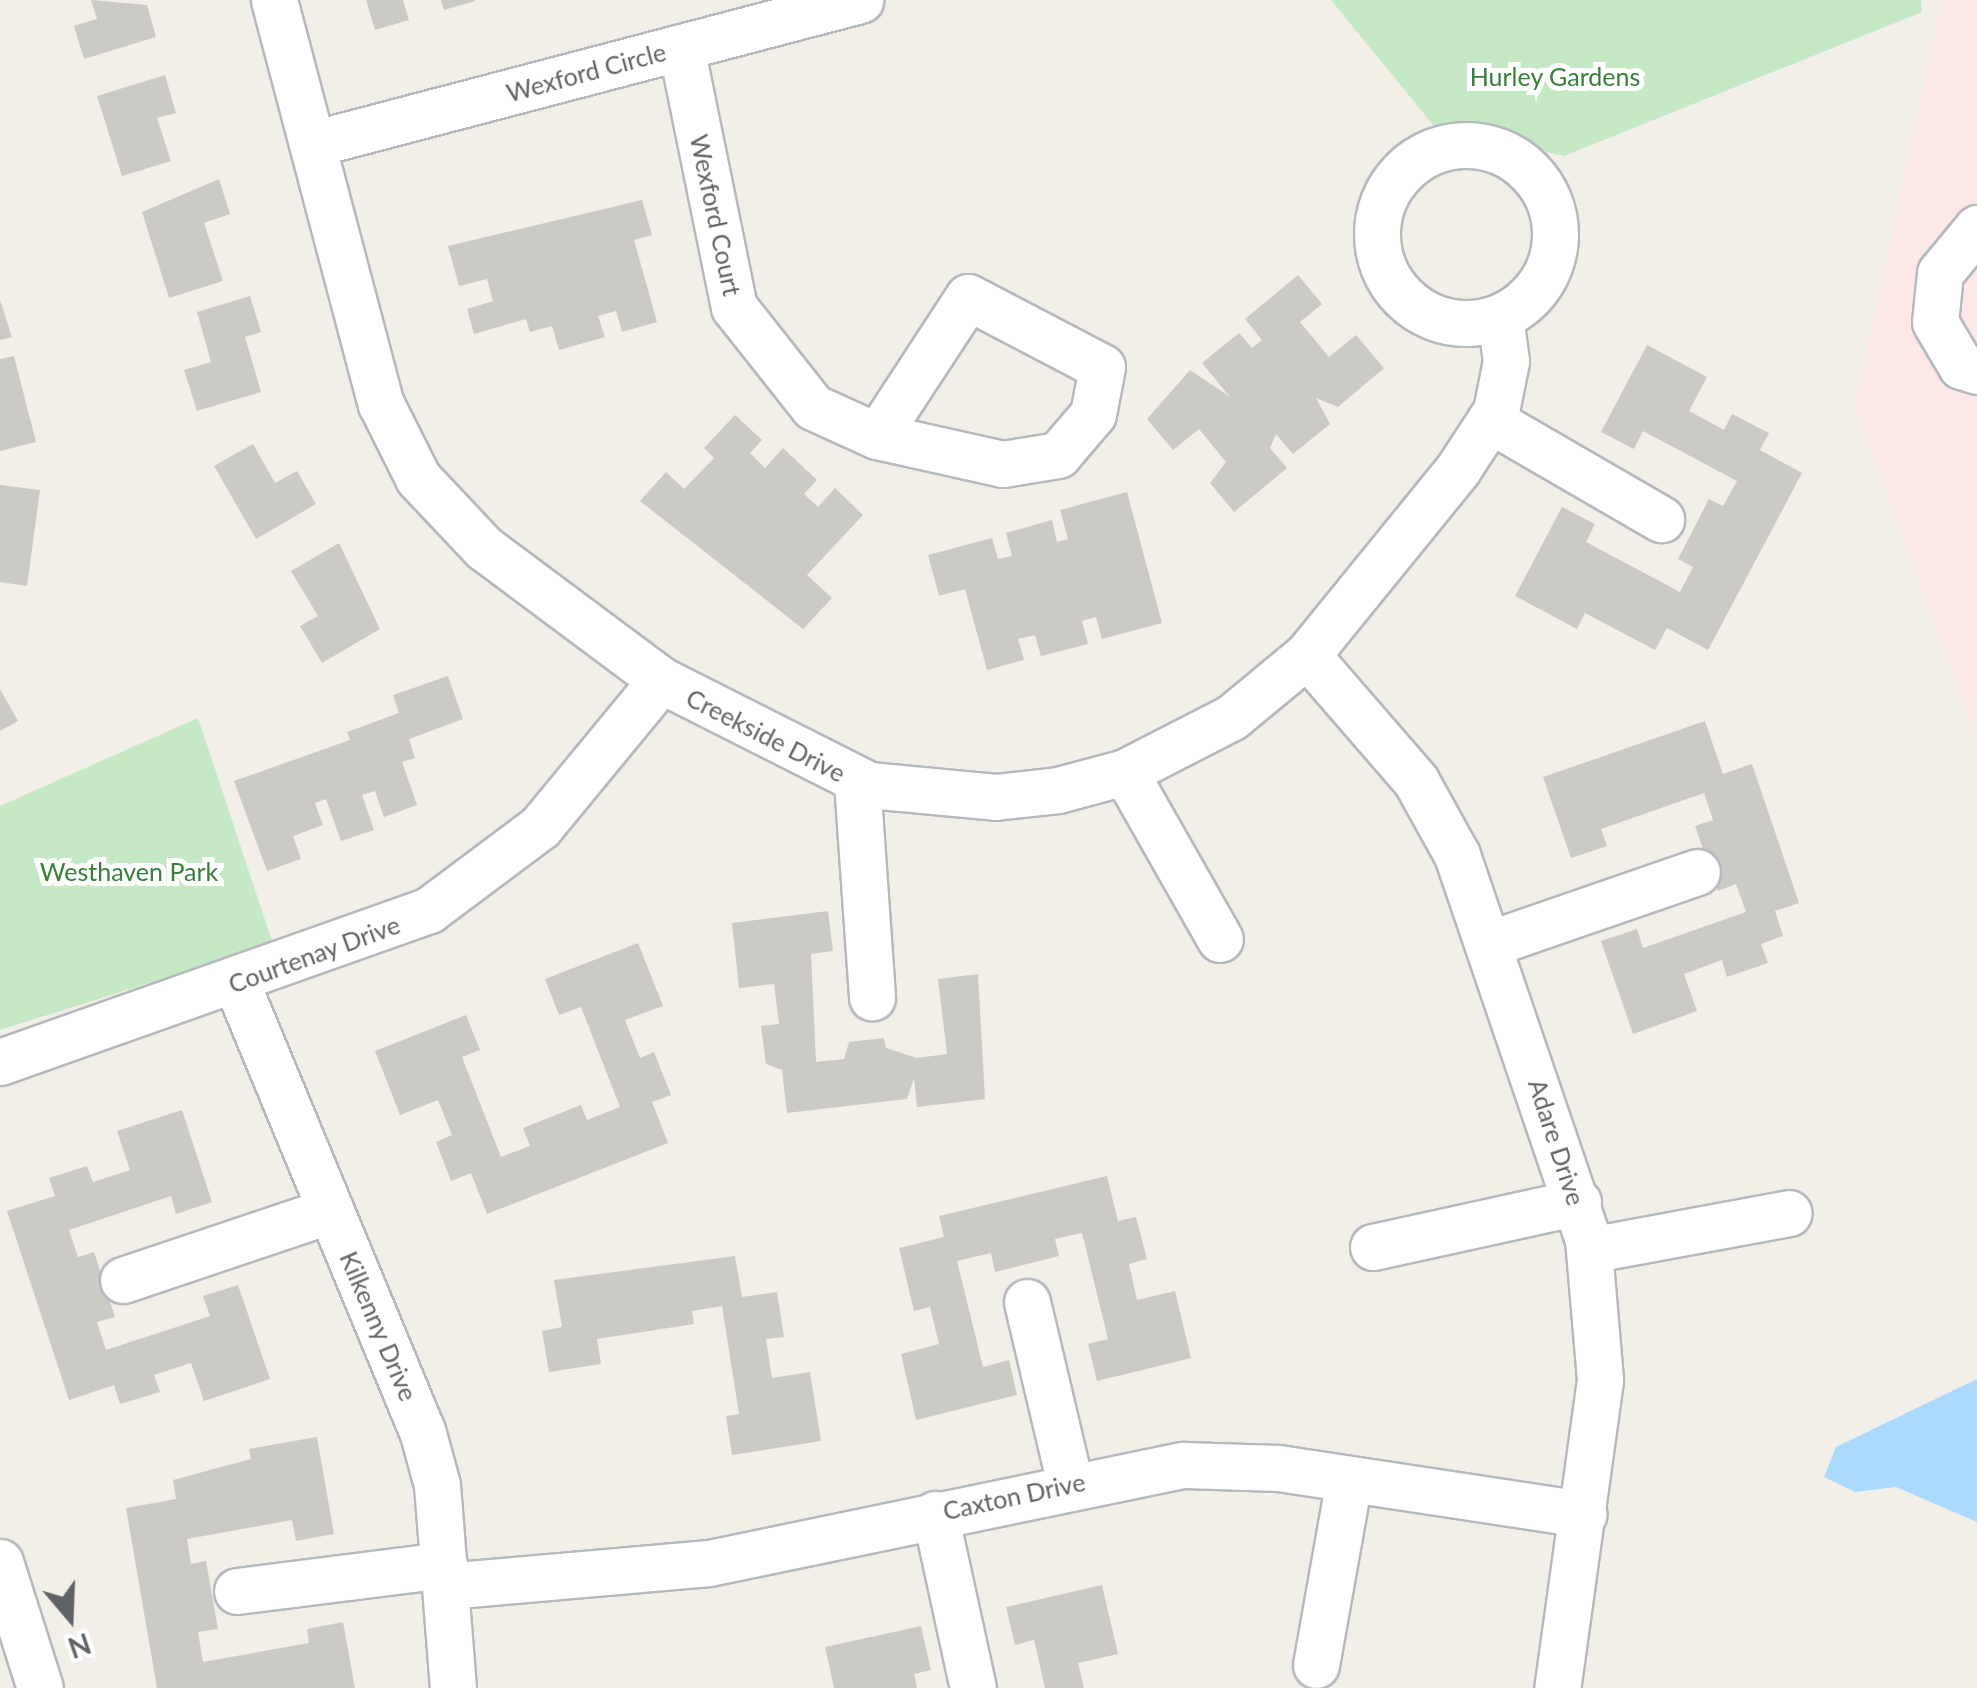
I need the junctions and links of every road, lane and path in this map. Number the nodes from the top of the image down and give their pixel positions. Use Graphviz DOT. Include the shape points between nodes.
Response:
graph roads {
  1 [pos="274,0"];
  2 [pos="860,0"];
  3 [pos="681,47"];
  4 [pos="312,144"];
  5 [pos="1977,228"];
  6 [pos="1500,317"];
  7 [pos="1977,371"];
  8 [pos="1490,420"];
  9 [pos="878,436"];
  10 [pos="1661,519"];
  11 [pos="1307,656"];
  12 [pos="660,680"];
  13 [pos="1126,772"];
  14 [pos="857,782"];
  15 [pos="1697,872"];
  16 [pos="1220,939"];
  17 [pos="1490,944"];
  18 [pos="236,982"];
  19 [pos="872,997"];
  20 [pos="0,1062"];
  21 [pos="1578,1202"];
  22 [pos="330,1210"];
  23 [pos="1789,1213"];
  24 [pos="1373,1246"];
  25 [pos="1589,1250"];
  26 [pos="123,1280"];
  27 [pos="1026,1302"];
  28 [pos="1349,1478"];
  29 [pos="1070,1484"];
  30 [pos="934,1514"];
  31 [pos="1584,1514"];
  32 [pos="0,1562"];
  33 [pos="445,1575"];
  34 [pos="236,1590"];
  35 [pos="1316,1665"];
  36 [pos="40,1688"];
  37 [pos="454,1688"];
  38 [pos="973,1688"];
  39 [pos="1556,1688"];
  1 -- 4 [label="street, Creekside Drive"];
  2 -- 3 [label="street, Wexford Circle"];
  3 -- 4 [label="street, Wexford Circle"];
  3 -- 9 [label="street, Wexford Court" via="734,307 812,407"];
  4 -- 12 [label="street, Creekside Drive" via="381,404 418,478 484,548"];
  5 -- 7 [label="street" via="1940,273 1935,322 1961,366"];
  6 -- 8 [label="street, Creekside Drive" via="1506,362"];
  8 -- 10 [label="street"];
  8 -- 11 [label="street, Creekside Drive"];
  9 -- 9 [label="street, Wexford Court" via="1003,464 1058,455 1093,414 1102,367 968,296"];
  11 -- 13 [label="street, Creekside Drive" via="1232,717"];
  11 -- 17 [label="street, Adare Drive" via="1416,781"];
  12 -- 14 [label="street, Creekside Drive"];
  12 -- 18 [label="street, Courtenay Drive" via="540,827 472,884 387,930"];
  13 -- 14 [label="street, Creekside Drive" via="994,798"];
  13 -- 16 [label="street"];
  14 -- 19 [label="street"];
  15 -- 17 [label="street"];
  17 -- 21 [label="street, Adare Drive"];
  18 -- 20 [label="street, Courtenay Drive"];
  18 -- 22 [label="street, Kilkenny Drive"];
  21 -- 24 [label="street"];
  21 -- 25 [label="street, Adare Drive"];
  22 -- 26 [label="street"];
  22 -- 33 [label="street, Kilkenny Drive" via="422,1430"];
  23 -- 25 [label="street"];
  25 -- 31 [label="street, Adare Drive" via="1600,1380"];
  27 -- 29 [label="street"];
  28 -- 29 [label="street, Caxton Drive" via="1184,1465"];
  28 -- 31 [label="street, Caxton Drive"];
  28 -- 35 [label="street"];
  29 -- 30 [label="street, Caxton Drive"];
  30 -- 33 [label="street, Caxton Drive" via="709,1563"];
  30 -- 38 [label="street"];
  31 -- 39 [label="street, Adare Drive"];
  32 -- 36 [label="street"];
  33 -- 34 [label="street, Caxton Drive"];
  33 -- 37 [label="street, Kilkenny Drive"];
}
